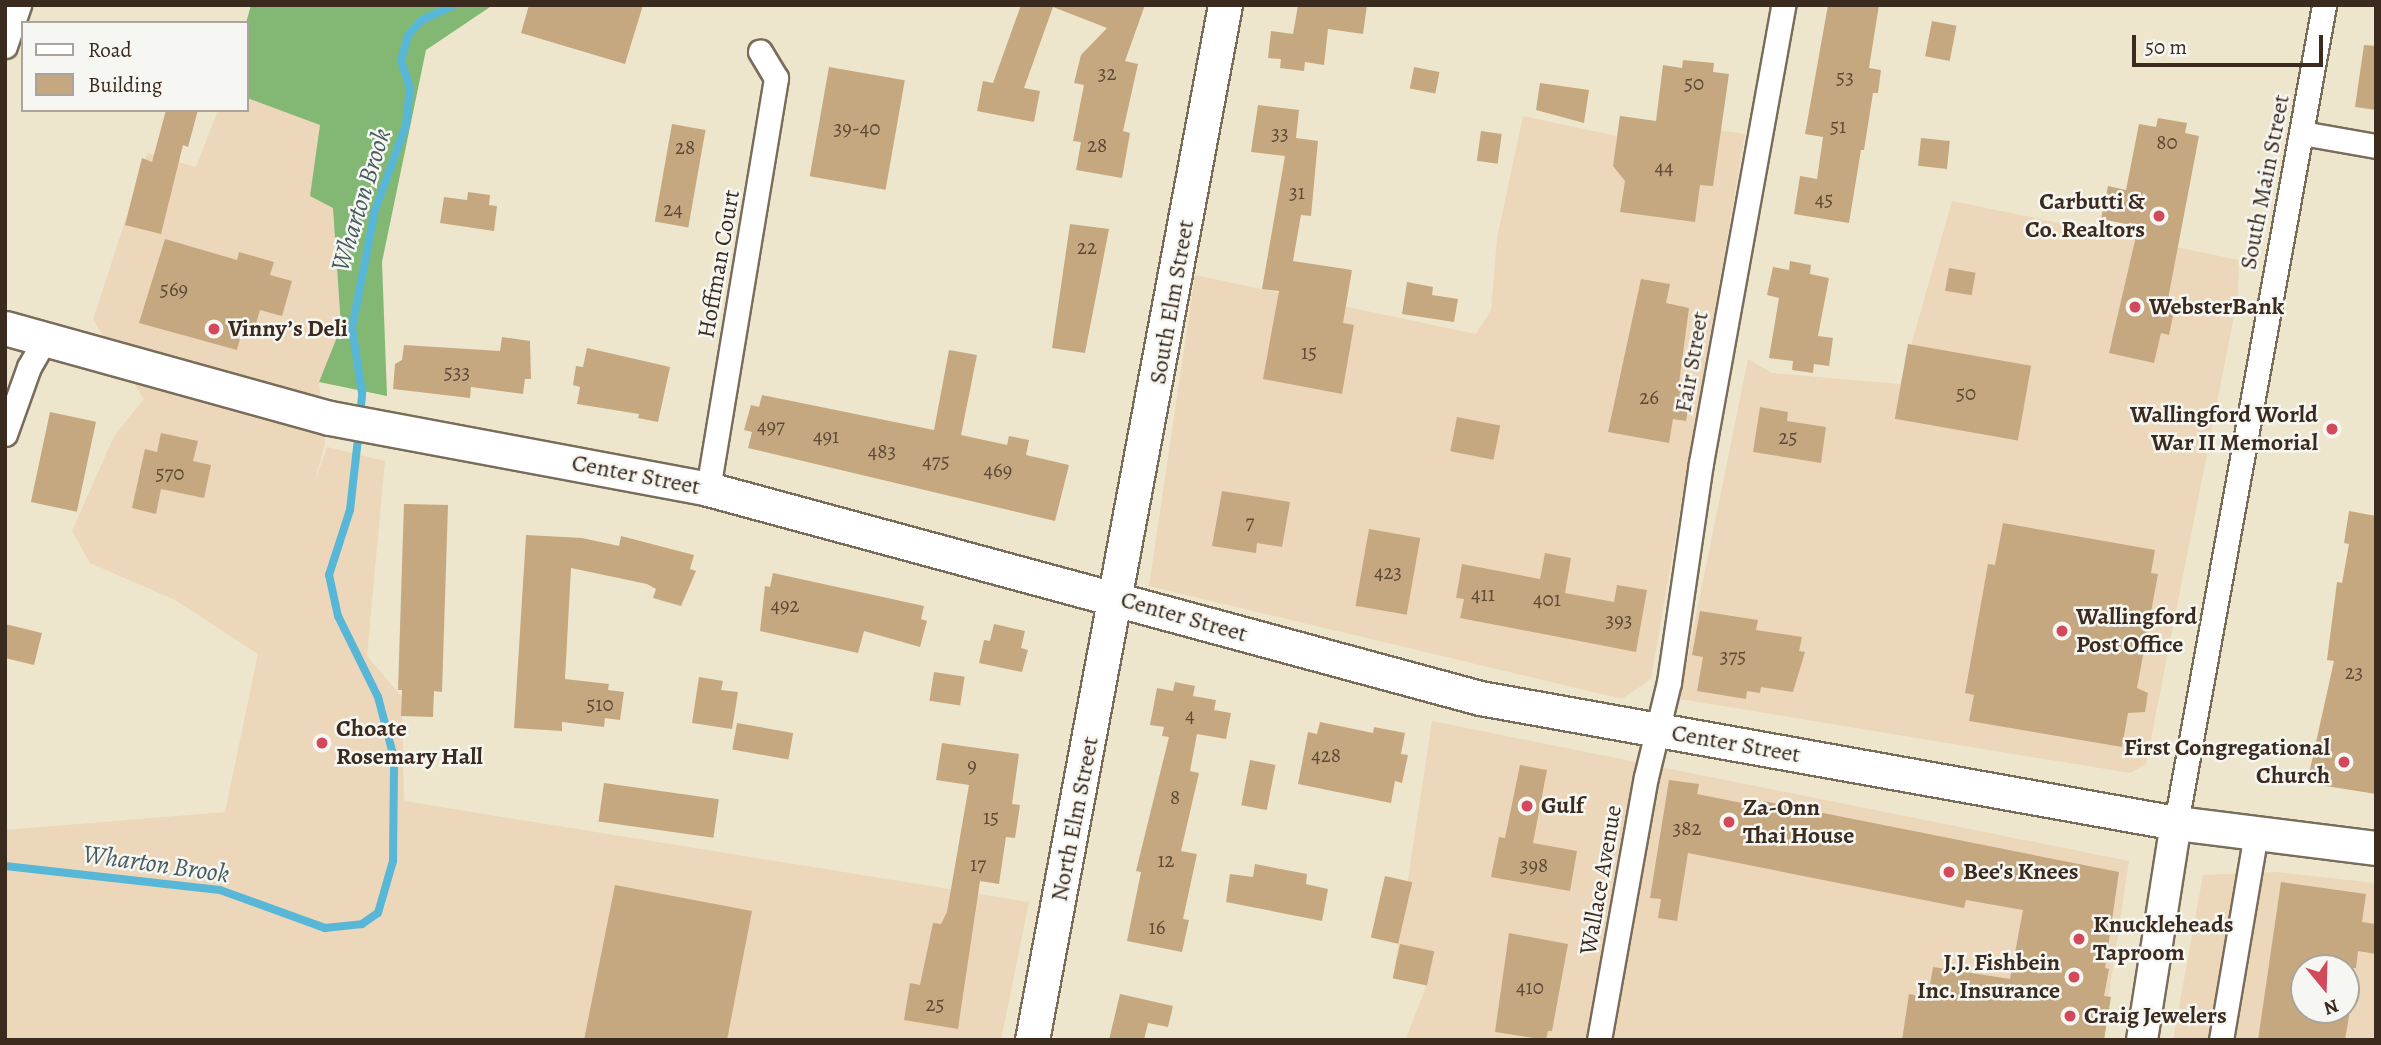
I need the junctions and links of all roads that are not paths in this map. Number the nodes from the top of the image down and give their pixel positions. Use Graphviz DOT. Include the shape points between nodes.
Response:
graph roads {
  1 [pos="19,5"];
  2 [pos="1225,5"];
  3 [pos="1783,5"];
  4 [pos="2324,5"];
  5 [pos="5,46"];
  6 [pos="760,51"];
  7 [pos="2302,133"];
  8 [pos="2376,146"];
  9 [pos="5,328"];
  10 [pos="45,339"];
  11 [pos="5,433"];
  12 [pos="708,489"];
  13 [pos="1118,598"];
  14 [pos="1658,729"];
  15 [pos="2176,823"];
  16 [pos="2256,834"];
  17 [pos="2376,848"];
  18 [pos="1032,1040"];
  19 [pos="1599,1040"];
  20 [pos="2142,1040"];
  21 [pos="2221,1040"];
  1 -- 5 [label="street"];
  2 -- 13 [label="main road, South Elm Street"];
  3 -- 14 [label="street, Fair Street"];
  4 -- 7 [label="street, South Main Street"];
  6 -- 12 [label="street, Hoffman Court" via="776,78"];
  7 -- 8 [label="street"];
  7 -- 15 [label="street, South Main Street" via="2254,375"];
  9 -- 10 [label="main road, Center Street"];
  10 -- 11 [label="street" via="29,367"];
  10 -- 12 [label="main road, Center Street" via="330,418"];
  12 -- 13 [label="main road, Center Street"];
  13 -- 14 [label="main road, Center Street" via="1447,690"];
  13 -- 18 [label="main road, North Elm Street"];
  14 -- 15 [label="main road, Center Street"];
  14 -- 19 [label="street, Wallace Avenue"];
  15 -- 16 [label="main road, Center Street"];
  15 -- 20 [label="street"];
  16 -- 17 [label="main road, Center Street"];
  16 -- 21 [label="street"];
}
